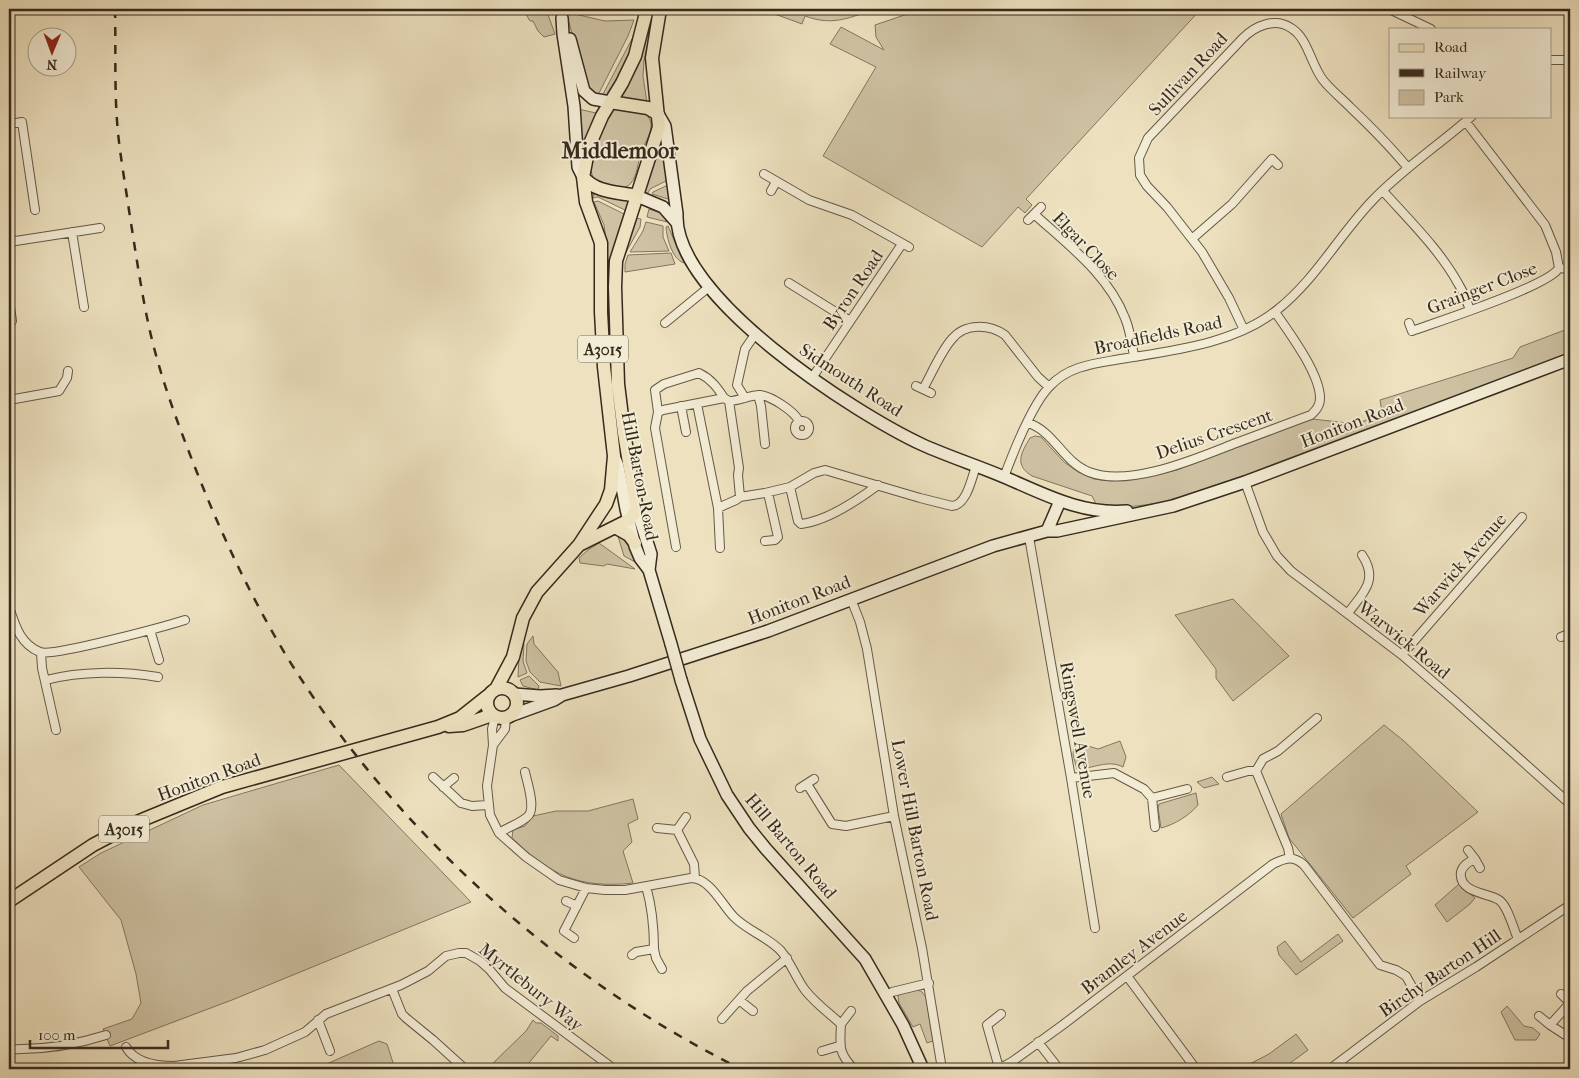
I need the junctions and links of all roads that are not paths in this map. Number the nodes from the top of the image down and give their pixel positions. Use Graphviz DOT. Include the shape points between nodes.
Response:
graph roads {
  1 [pos="647,9"];
  2 [pos="660,9"];
  3 [pos="1389,9"];
  4 [pos="561,13"];
  5 [pos="1429,28"];
  6 [pos="1552,60"];
  7 [pos="1570,60"];
  8 [pos="610,102"];
  9 [pos="658,114"];
  10 [pos="1470,118"];
  11 [pos="1466,122"];
  12 [pos="9,124"];
  13 [pos="1265,153"];
  14 [pos="1408,168"];
  15 [pos="764,174"];
  16 [pos="584,177"];
  17 [pos="776,182"];
  18 [pos="1383,191"];
  19 [pos="770,192"];
  20 [pos="637,196"];
  21 [pos="1041,207"];
  22 [pos="36,210"];
  23 [pos="1034,214"];
  24 [pos="1028,220"];
  25 [pos="677,223"];
  26 [pos="100,228"];
  27 [pos="72,232"];
  28 [pos="1193,238"];
  29 [pos="9,242"];
  30 [pos="1559,268"];
  31 [pos="1570,269"];
  32 [pos="789,283"];
  33 [pos="709,287"];
  34 [pos="9,300"];
  35 [pos="84,307"];
  36 [pos="1470,310"];
  37 [pos="1275,312"];
  38 [pos="12,321"];
  39 [pos="850,321"];
  40 [pos="665,323"];
  41 [pos="1244,330"];
  42 [pos="1412,330"];
  43 [pos="756,333"];
  44 [pos="1134,356"];
  45 [pos="1570,359"];
  46 [pos="68,371"];
  47 [pos="812,378"];
  48 [pos="737,385"];
  49 [pos="1049,387"];
  50 [pos="923,389"];
  51 [pos="758,395"];
  52 [pos="745,398"];
  53 [pos="9,400"];
  54 [pos="729,400"];
  55 [pos="697,404"];
  56 [pos="681,406"];
  57 [pos="658,412"];
  58 [pos="799,421"];
  59 [pos="1028,423"];
  60 [pos="686,432"];
  61 [pos="765,444"];
  62 [pos="614,456"];
  63 [pos="976,466"];
  64 [pos="1004,477"];
  65 [pos="1245,482"];
  66 [pos="878,485"];
  67 [pos="790,486"];
  68 [pos="768,493"];
  69 [pos="740,497"];
  70 [pos="1060,501"];
  71 [pos="718,508"];
  72 [pos="1144,512"];
  73 [pos="634,515"];
  74 [pos="1522,517"];
  75 [pos="615,527"];
  76 [pos="1047,531"];
  77 [pos="1029,537"];
  78 [pos="765,541"];
  79 [pos="634,543"];
  80 [pos="579,545"];
  81 [pos="676,547"];
  82 [pos="720,548"];
  83 [pos="1362,555"];
  84 [pos="649,570"];
  85 [pos="851,599"];
  86 [pos="9,607"];
  87 [pos="1348,614"];
  88 [pos="184,620"];
  89 [pos="150,630"];
  90 [pos="1570,630"];
  91 [pos="1561,637"];
  92 [pos="41,653"];
  93 [pos="1402,655"];
  94 [pos="513,657"];
  95 [pos="159,660"];
  96 [pos="158,677"];
  97 [pos="46,680"];
  98 [pos="493,692"];
  99 [pos="514,693"];
  100 [pos="562,695"];
  101 [pos="501,716"];
  102 [pos="1317,718"];
  103 [pos="438,727"];
  104 [pos="56,730"];
  105 [pos="493,745"];
  106 [pos="1256,771"];
  107 [pos="525,772"];
  108 [pos="433,777"];
  109 [pos="1226,777"];
  110 [pos="454,778"];
  111 [pos="1071,778"];
  112 [pos="814,779"];
  113 [pos="443,787"];
  114 [pos="1187,788"];
  115 [pos="1152,798"];
  116 [pos="1570,804"];
  117 [pos="488,805"];
  118 [pos="894,816"];
  119 [pos="686,817"];
  120 [pos="1154,827"];
  121 [pos="657,828"];
  122 [pos="678,830"];
  123 [pos="499,833"];
  124 [pos="1468,850"];
  125 [pos="1288,858"];
  126 [pos="1474,859"];
  127 [pos="1480,868"];
  128 [pos="695,878"];
  129 [pos="646,886"];
  130 [pos="586,888"];
  131 [pos="566,900"];
  132 [pos="9,901"];
  133 [pos="1570,905"];
  134 [pos="577,906"];
  135 [pos="1095,928"];
  136 [pos="574,938"];
  137 [pos="1518,938"];
  138 [pos="654,949"];
  139 [pos="632,955"];
  140 [pos="787,958"];
  141 [pos="662,968"];
  142 [pos="1127,976"];
  143 [pos="928,983"];
  144 [pos="392,989"];
  145 [pos="1561,994"];
  146 [pos="886,995"];
  147 [pos="739,1000"];
  148 [pos="1420,1001"];
  149 [pos="1570,1003"];
  150 [pos="753,1011"];
  151 [pos="851,1011"];
  152 [pos="1000,1014"];
  153 [pos="1539,1016"];
  154 [pos="722,1019"];
  155 [pos="318,1020"];
  156 [pos="841,1024"];
  157 [pos="1550,1025"];
  158 [pos="106,1035"];
  159 [pos="1570,1038"];
  160 [pos="1038,1042"];
  161 [pos="839,1046"];
  162 [pos="126,1047"];
  163 [pos="9,1049"];
  164 [pos="330,1051"];
  165 [pos="822,1051"];
  166 [pos="995,1068"];
  167 [pos="465,1069"];
  168 [pos="614,1069"];
  169 [pos="854,1069"];
  170 [pos="923,1069"];
  171 [pos="942,1069"];
  172 [pos="1059,1069"];
  173 [pos="1196,1069"];
  174 [pos="1330,1069"];
  1 -- 8 [label="main road, Hill Barton Road" via="634,56"];
  2 -- 9 [label="main road, Hill Barton Road" via="652,58"];
  3 -- 5 [label="street"];
  4 -- 8 [label="main road" via="584,91 593,99"];
  4 -- 16 [label="main road" via="574,106 578,167"];
  6 -- 7 [label="street"];
  8 -- 9 [label="main road" via="648,108"];
  8 -- 16 [label="main road, Hill Barton Road" via="589,146"];
  9 -- 20 [label="main road, Hill Barton Road" via="659,127"];
  9 -- 25 [label="main road, Sidmouth Road" via="665,126"];
  10 -- 11 [label="street, Broadfields Road"];
  11 -- 14 [label="street, Broadfields Road"];
  11 -- 30 [label="street" via="1545,225"];
  12 -- 22 [label="street" via="22,122"];
  13 -- 28 [label="street" via="1275,162"];
  14 -- 18 [label="street, Broadfields Road"];
  14 -- 28 [label="street, Sullivan Road" via="1322,79 1304,43 1292,28 1271,23 1260,26 1243,38 1148,138 1139,158 1140,175 1147,186"];
  15 -- 17 [label="street, Byron Road"];
  16 -- 20 [label="main road" via="599,189"];
  16 -- 62 [label="main road, Hill Barton Road / A3015" via="586,202 601,243 601,312"];
  17 -- 19 [label="street"];
  17 -- 39 [label="street, Byron Road" via="810,200 852,215 906,246"];
  18 -- 36 [label="street" via="1452,273"];
  18 -- 37 [label="street, Broadfields Road" via="1359,215 1302,288"];
  20 -- 25 [label="main road, Sidmouth Road" via="663,207"];
  20 -- 73 [label="main road, Hill Barton Road / A3015" via="616,261 615,287 618,384"];
  21 -- 23 [label="street, Elgar Close"];
  23 -- 24 [label="street, Elgar Close"];
  23 -- 44 [label="street, Elgar Close" via="1105,282 1125,316"];
  25 -- 33 [label="main road, Sidmouth Road" via="684,247"];
  26 -- 27 [label="street"];
  27 -- 29 [label="street"];
  27 -- 35 [label="street"];
  28 -- 41 [label="street, Sullivan Road"];
  30 -- 31 [label="street"];
  30 -- 36 [label="street, Grainger Close" via="1538,284"];
  32 -- 39 [label="street"];
  33 -- 40 [label="street"];
  33 -- 43 [label="main road, Sidmouth Road"];
  34 -- 38 [label="street"];
  36 -- 42 [label="street, Grainger Close"];
  37 -- 41 [label="street, Broadfields Road"];
  37 -- 59 [label="street, Delius Crescent" via="1313,374 1320,398 1319,406 1311,415 1190,461 1164,469 1115,476 1103,476 1071,462 1044,431"];
  39 -- 47 [label="street, Byron Road"];
  41 -- 44 [label="street, Broadfields Road" via="1209,343"];
  43 -- 47 [label="main road, Sidmouth Road"];
  43 -- 48 [label="street" via="746,349"];
  44 -- 49 [label="street, Broadfields Road" via="1082,366"];
  45 -- 65 [label="main road, Honiton Road"];
  46 -- 53 [label="street" via="59,391"];
  47 -- 63 [label="main road, Sidmouth Road" via="890,428"];
  48 -- 52 [label="street"];
  48 -- 54 [label="street"];
  49 -- 50 [label="street" via="1005,334 981,326 964,330 951,339"];
  49 -- 59 [label="street, Broadfields Road"];
  51 -- 52 [label="street"];
  51 -- 58 [label="street" via="790,410"];
  51 -- 61 [label="street"];
  52 -- 54 [label="street"];
  54 -- 55 [label="street"];
  54 -- 57 [label="street" via="716,384 699,373 655,390"];
  54 -- 69 [label="street"];
  55 -- 56 [label="street"];
  55 -- 71 [label="street"];
  56 -- 57 [label="street"];
  56 -- 60 [label="street"];
  57 -- 81 [label="street" via="655,428"];
  59 -- 64 [label="street, Broadfields Road"];
  62 -- 73 [label="main road, Hill Barton Road" via="626,509"];
  62 -- 80 [label="main road, A3015" via="611,490 606,504"];
  63 -- 64 [label="main road, Sidmouth Road"];
  63 -- 66 [label="street" via="957,506"];
  64 -- 70 [label="main road, Sidmouth Road"];
  65 -- 72 [label="main road, Honiton Road" via="1193,501"];
  65 -- 87 [label="street, Warwick Road" via="1263,532 1277,556 1291,572"];
  66 -- 67 [label="street" via="825,470"];
  66 -- 67 [label="street" via="842,509 801,524"];
  67 -- 68 [label="street"];
  68 -- 69 [label="street"];
  68 -- 78 [label="street" via="778,537"];
  69 -- 71 [label="street"];
  70 -- 72 [label="main road, Honiton Road" via="1107,512"];
  70 -- 76 [label="main road"];
  71 -- 82 [label="street"];
  72 -- 76 [label="main road, Honiton Road"];
  73 -- 75 [label="main road, A3015"];
  73 -- 79 [label="main road, Hill Barton Road"];
  73 -- 84 [label="main road, Hill Barton Road" via="650,554"];
  74 -- 93 [label="street, Warwick Avenue"];
  75 -- 79 [label="main road"];
  75 -- 80 [label="main road, A3015"];
  76 -- 77 [label="main road, Honiton Road"];
  77 -- 85 [label="main road, Honiton Road" via="993,546"];
  77 -- 111 [label="street, Ringswell Avenue"];
  79 -- 84 [label="main road, Hill Barton Road"];
  80 -- 94 [label="main road, A3015" via="537,592 524,618"];
  83 -- 87 [label="street" via="1369,565 1369,583"];
  84 -- 146 [label="main road, Hill Barton Road, bridge" via="700,739 727,795 766,849 865,959"];
  85 -- 100 [label="main road, Honiton Road" via="768,632"];
  85 -- 118 [label="street, Lower Hill Barton Road" via="867,649"];
  86 -- 92 [label="street" via="21,638"];
  87 -- 93 [label="street, Warwick Road"];
  88 -- 89 [label="street"];
  89 -- 92 [label="street" via="68,650"];
  89 -- 95 [label="street"];
  90 -- 91 [label="street"];
  92 -- 97 [label="street"];
  93 -- 116 [label="street, Warwick Road"];
  94 -- 98 [label="main road, A3015"];
  94 -- 99 [label="main road, A3015"];
  96 -- 97 [label="street" via="83,674"];
  97 -- 104 [label="street"];
  98 -- 99 [label="main road" via="505,688"];
  98 -- 101 [label="main road" via="487,703"];
  98 -- 103 [label="main road, Honiton Road / A3015" via="460,718"];
  99 -- 100 [label="main road, Honiton Road"];
  99 -- 101 [label="main road" via="517,706 514,714"];
  100 -- 101 [label="main road, Honiton Road"];
  101 -- 103 [label="main road, Honiton Road / A3015"];
  101 -- 105 [label="street" via="492,729"];
  101 -- 105 [label="street" via="504,729"];
  102 -- 106 [label="street" via="1278,751 1263,759"];
  103 -- 132 [label="main road, Honiton Road / A3015" via="222,787 93,844"];
  105 -- 117 [label="street" via="487,786"];
  106 -- 109 [label="street"];
  106 -- 125 [label="street" via="1288,848"];
  107 -- 123 [label="street" via="531,811 527,818"];
  108 -- 113 [label="street"];
  110 -- 113 [label="street"];
  111 -- 115 [label="street" via="1114,773 1144,788"];
  111 -- 135 [label="street, Ringswell Avenue"];
  112 -- 118 [label="street" via="803,786 832,824 846,826"];
  113 -- 117 [label="street" via="461,804"];
  114 -- 115 [label="street"];
  115 -- 120 [label="street"];
  117 -- 123 [label="street"];
  118 -- 143 [label="street, Lower Hill Barton Road"];
  119 -- 122 [label="street"];
  121 -- 122 [label="street"];
  122 -- 128 [label="street" via="694,864"];
  123 -- 130 [label="street" via="559,880"];
  124 -- 126 [label="street"];
  125 -- 142 [label="street, Bramley Avenue" via="1273,864"];
  125 -- 148 [label="street" via="1299,860 1304,865 1380,965 1406,976"];
  126 -- 127 [label="street"];
  126 -- 137 [label="street" via="1462,869 1461,879 1479,894 1499,900 1506,908"];
  128 -- 129 [label="street"];
  128 -- 140 [label="street" via="710,888 734,917"];
  129 -- 130 [label="street" via="605,890"];
  129 -- 138 [label="street" via="651,905"];
  130 -- 134 [label="street"];
  131 -- 134 [label="street"];
  133 -- 137 [label="street, Birchy Barton Hill"];
  134 -- 136 [label="street" via="564,931"];
  137 -- 148 [label="street, Birchy Barton Hill"];
  138 -- 139 [label="street"];
  138 -- 141 [label="street"];
  140 -- 147 [label="street"];
  140 -- 156 [label="street" via="803,988"];
  142 -- 160 [label="street, Bramley Avenue"];
  142 -- 173 [label="street"];
  143 -- 146 [label="street"];
  143 -- 171 [label="street, Lower Hill Barton Road"];
  144 -- 155 [label="street, Myrtlebury Way"];
  144 -- 167 [label="street" via="402,1014"];
  144 -- 168 [label="street, Myrtlebury Way" via="428,971 446,956 466,953 489,969 505,988"];
  145 -- 149 [label="street"];
  146 -- 170 [label="main road, Hill Barton Road"];
  147 -- 150 [label="street"];
  147 -- 154 [label="street"];
  148 -- 174 [label="street, Birchy Barton Hill"];
  149 -- 157 [label="street"];
  151 -- 156 [label="street"];
  152 -- 166 [label="street, Bramley Avenue" via="988,1025"];
  153 -- 157 [label="street"];
  155 -- 162 [label="street, Myrtlebury Way" via="299,1035 266,1050 236,1058 162,1066 138,1059"];
  155 -- 164 [label="street"];
  156 -- 161 [label="street"];
  157 -- 159 [label="street"];
  158 -- 163 [label="street" via="75,1044"];
  160 -- 166 [label="street, Bramley Avenue" via="1013,1061"];
  160 -- 172 [label="street"];
  161 -- 165 [label="street"];
  161 -- 169 [label="street" via="844,1059"];
}
